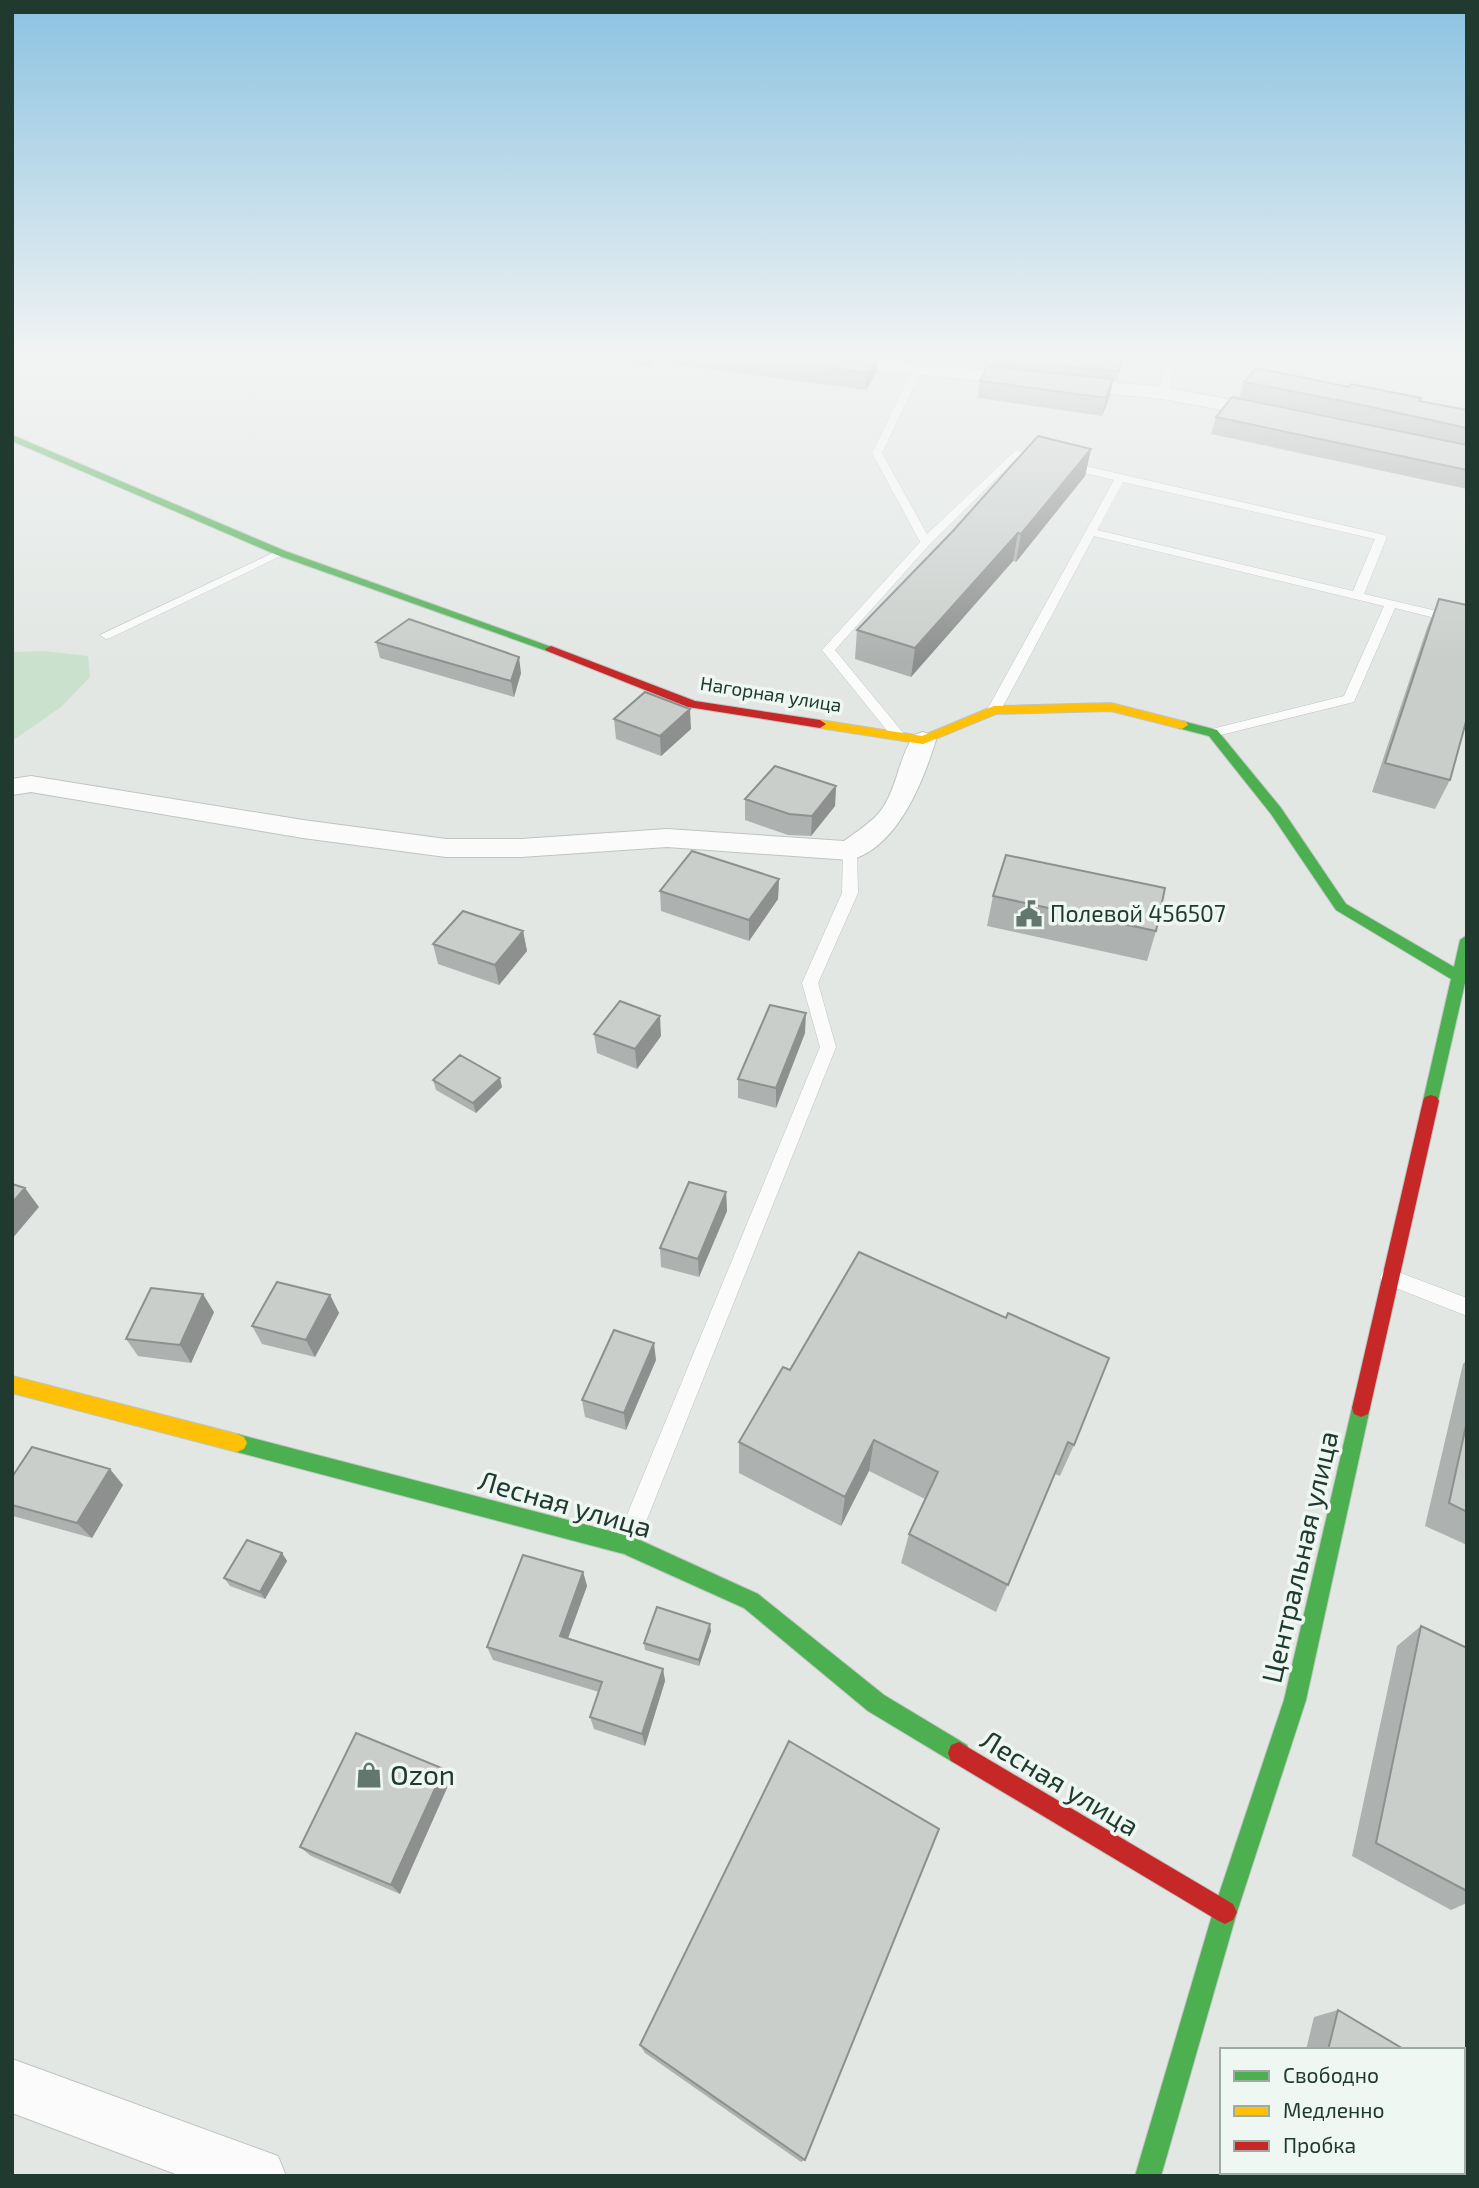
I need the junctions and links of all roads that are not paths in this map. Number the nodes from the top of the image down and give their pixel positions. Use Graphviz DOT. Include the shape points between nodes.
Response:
graph roads {
  1 [pos="54,456"];
  2 [pos="879,456"];
  3 [pos="1013,456"];
  4 [pos="1029,456"];
  5 [pos="1120,478"];
  6 [pos="1090,533"];
  7 [pos="926,542"];
  8 [pos="281,553"];
  9 [pos="1357,597"];
  10 [pos="1391,605"];
  11 [pos="1467,622"];
  12 [pos="106,635"];
  13 [pos="994,710"];
  14 [pos="1213,733"];
  15 [pos="911,737"];
  16 [pos="12,786"];
  17 [pos="850,851"];
  18 [pos="1466,948"];
  19 [pos="1457,976"];
  20 [pos="1390,1277"];
  21 [pos="1467,1307"];
  22 [pos="12,1384"];
  23 [pos="626,1544"];
  24 [pos="1225,1912"];
  25 [pos="12,2086"];
  26 [pos="258,2176"];
  27 [pos="1148,2176"];
  1 -- 8 [label="street, Нагорная улица"];
  2 -- 7 [label="lane"];
  3 -- 7 [label="lane"];
  4 -- 5 [label="lane"];
  5 -- 6 [label="lane"];
  5 -- 9 [label="lane" via="1381,537"];
  6 -- 9 [label="lane"];
  6 -- 13 [label="lane"];
  7 -- 15 [label="lane" via="828,650"];
  8 -- 12 [label="lane"];
  8 -- 15 [label="street, Нагорная улица" via="508,632 692,704"];
  9 -- 10 [label="lane"];
  10 -- 11 [label="lane"];
  10 -- 14 [label="lane" via="1349,699"];
  13 -- 14 [label="street" via="1111,707"];
  13 -- 15 [label="street"];
  14 -- 19 [label="street" via="1276,810 1341,907"];
  15 -- 17 [label="street" via="890,818"];
  16 -- 17 [label="street" via="31,784 446,848 667,838"];
  17 -- 23 [label="lane" via="850,893 810,983 828,1047"];
  18 -- 19 [label="street, Центральная улица"];
  19 -- 20 [label="street, Центральная улица"];
  20 -- 21 [label="lane"];
  20 -- 24 [label="street, Центральная улица" via="1296,1700"];
  22 -- 23 [label="street, Лесная улица"];
  23 -- 24 [label="street, Лесная улица" via="751,1601 876,1703"];
  24 -- 27 [label="street, Центральная улица"];
  25 -- 26 [label="street"];
}
